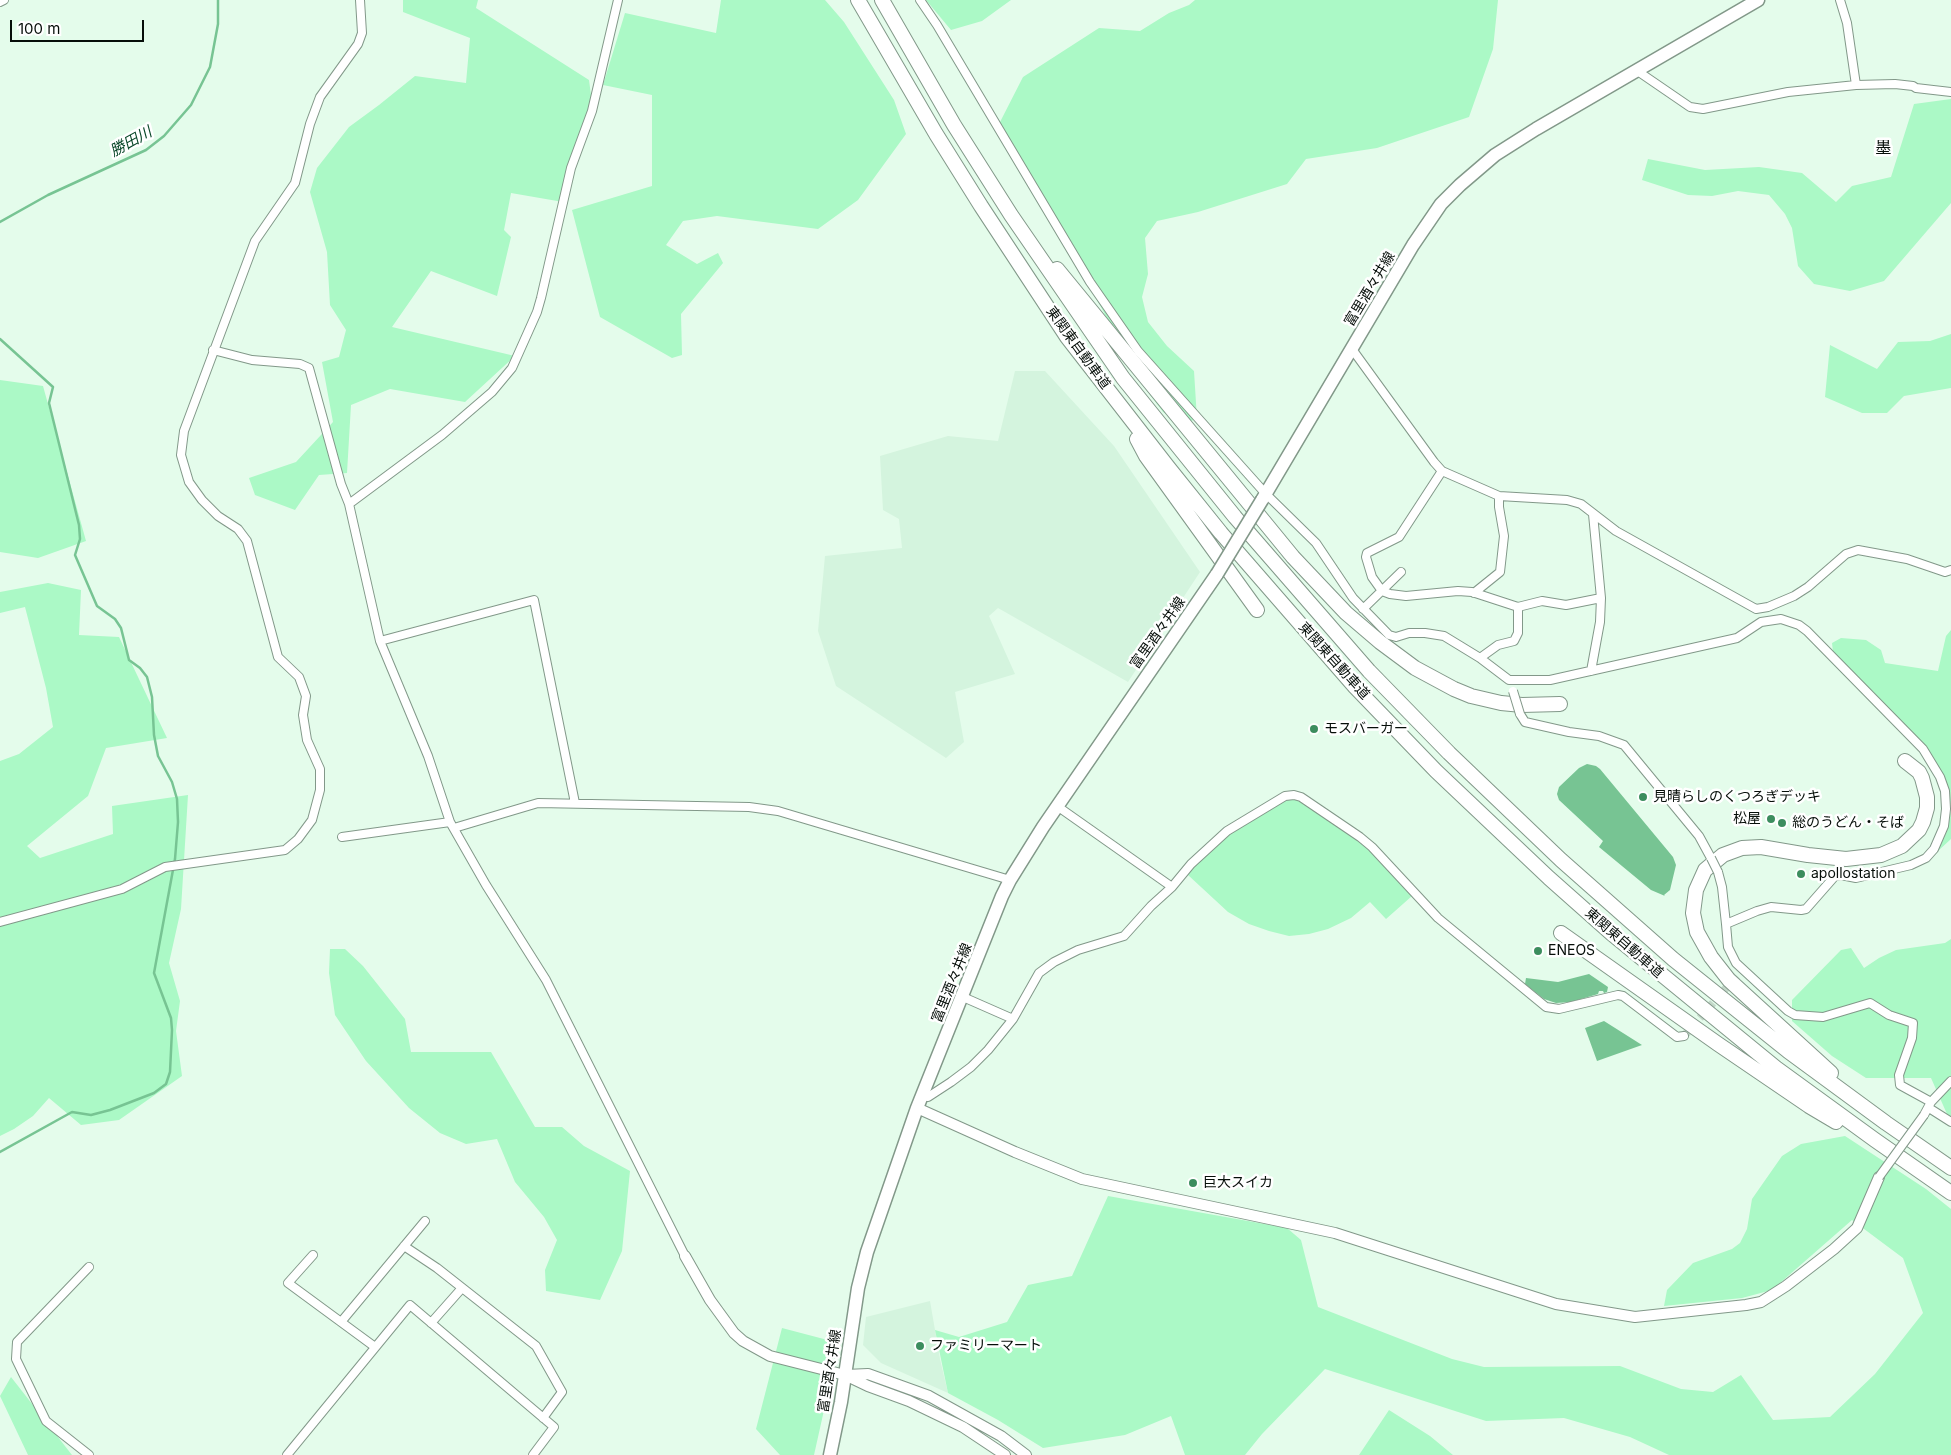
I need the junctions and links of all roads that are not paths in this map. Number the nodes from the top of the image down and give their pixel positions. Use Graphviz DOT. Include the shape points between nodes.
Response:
graph roads {
  1 [pos="4,0"];
  2 [pos="360,0"];
  3 [pos="618,0"];
  4 [pos="858,0"];
  5 [pos="882,0"];
  6 [pos="920,0"];
  7 [pos="1758,0"];
  8 [pos="1840,0"];
  9 [pos="0,2"];
  10 [pos="1636,70"];
  11 [pos="1856,85"];
  12 [pos="1951,92"];
  13 [pos="1011,216"];
  14 [pos="1352,349"];
  15 [pos="213,350"];
  16 [pos="1108,390"];
  17 [pos="1442,471"];
  18 [pos="1499,496"];
  19 [pos="1263,497"];
  20 [pos="349,504"];
  21 [pos="1593,514"];
  22 [pos="1951,570"];
  23 [pos="1401,572"];
  24 [pos="1382,590"];
  25 [pos="1474,592"];
  26 [pos="1601,598"];
  27 [pos="1518,607"];
  28 [pos="1362,609"];
  29 [pos="1756,609"];
  30 [pos="1257,610"];
  31 [pos="1755,626"];
  32 [pos="380,641"];
  33 [pos="1480,658"];
  34 [pos="1591,672"];
  35 [pos="1509,680"];
  36 [pos="1560,704"];
  37 [pos="1906,761"];
  38 [pos="575,803"];
  39 [pos="1057,806"];
  40 [pos="452,825"];
  41 [pos="342,837"];
  42 [pos="1010,880"];
  43 [pos="1172,887"];
  44 [pos="0,922"];
  45 [pos="1726,924"];
  46 [pos="1561,933"];
  47 [pos="963,997"];
  48 [pos="1013,1019"];
  49 [pos="1684,1036"];
  50 [pos="1951,1081"];
  51 [pos="920,1102"];
  52 [pos="1928,1108"];
  53 [pos="1951,1122"];
  54 [pos="1886,1123"];
  55 [pos="1951,1168"];
  56 [pos="1879,1176"];
  57 [pos="1927,1176"];
  58 [pos="1951,1192"];
  59 [pos="424,1221"];
  60 [pos="404,1246"];
  61 [pos="313,1255"];
  62 [pos="686,1256"];
  63 [pos="89,1267"];
  64 [pos="462,1288"];
  65 [pos="341,1322"];
  66 [pos="431,1323"];
  67 [pos="375,1348"];
  68 [pos="845,1375"];
  69 [pos="543,1418"];
  70 [pos="89,1455"];
  71 [pos="287,1455"];
  72 [pos="533,1455"];
  73 [pos="830,1455"];
  74 [pos="1005,1455"];
  75 [pos="1026,1455"];
  1 -- 9 [label="street"];
  2 -- 15 [label="street" via="362,33 358,44 320,96 295,183 255,241"];
  3 -- 20 [label="street" via="592,111 571,168 537,312 512,368 492,392 442,435"];
  4 -- 16 [label="highway, 東関東自動車道" via="981,206 1067,337"];
  5 -- 13 [label="highway, 東関東自動車道"];
  6 -- 19 [label="street" via="1090,282 1127,336"];
  7 -- 10 [label="main road, 富里酒々井線"];
  8 -- 11 [label="street" via="1847,23"];
  10 -- 11 [label="street" via="1690,107 1703,109 1788,92"];
  10 -- 14 [label="main road, 富里酒々井線" via="1495,155 1460,185 1441,204"];
  11 -- 12 [label="street" via="1895,84"];
  13 -- 36 [label="highway" via="1287,549 1346,613 1415,668 1454,689 1501,704"];
  13 -- 54 [label="highway, 東関東自動車道" via="1118,370 1170,438 1292,585 1449,754 1624,916 1735,1009"];
  14 -- 17 [label="street"];
  14 -- 19 [label="main road, 富里酒々井線"];
  15 -- 20 [label="street" via="252,360 300,364 309,368"];
  15 -- 44 [label="street" via="184,431 181,455 189,482 202,500 238,529 247,541 278,657 299,677 306,696 303,715 307,740 320,769 320,790 312,820 285,850 165,867 122,889"];
  16 -- 30 [label="highway" via="1146,456"];
  16 -- 57 [label="highway, 東関東自動車道" via="1215,525 1355,687 1450,784 1549,878 1660,974 1776,1068"];
  17 -- 18 [label="street"];
  17 -- 24 [label="street" via="1400,537 1367,553 1372,576"];
  18 -- 21 [label="street" via="1567,500 1581,504"];
  18 -- 25 [label="street" via="1504,536 1500,572"];
  19 -- 28 [label="street" via="1316,543"];
  19 -- 39 [label="main road, 富里酒々井線, bridge" via="1217,574"];
  20 -- 32 [label="street"];
  21 -- 26 [label="street"];
  21 -- 29 [label="street" via="1616,531"];
  22 -- 29 [label="street" via="1945,572 1907,559 1858,550 1846,554 1794,596"];
  23 -- 24 [label="street"];
  24 -- 25 [label="street" via="1406,596"];
  24 -- 28 [label="street"];
  25 -- 27 [label="street"];
  26 -- 27 [label="street" via="1566,605 1542,601"];
  26 -- 34 [label="street"];
  27 -- 33 [label="street" via="1518,633 1514,641 1498,645"];
  28 -- 33 [label="street" via="1389,635 1425,633 1444,636"];
  29 -- 31 [label="street"];
  31 -- 34 [label="street" via="1737,638"];
  31 -- 45 [label="street" via="1775,619 1790,621 1807,631 1923,749 1945,791 1946,809 1934,850 1926,858 1911,865 1856,878 1835,876 1806,909 1771,907"];
  32 -- 38 [label="street" via="534,600"];
  32 -- 40 [label="street" via="431,764"];
  33 -- 35 [label="street"];
  34 -- 35 [label="street" via="1550,680"];
  35 -- 45 [label="street, bridge" via="1525,722 1599,736 1624,745 1699,836 1718,872"];
  37 -- 54 [label="highway" via="1922,778 1927,808 1918,830 1902,846 1881,855 1846,859 1761,847 1742,848 1723,855 1705,870 1694,900 1697,932 1729,980"];
  38 -- 40 [label="street" via="538,803"];
  38 -- 42 [label="street" via="778,811"];
  39 -- 42 [label="main road, 富里酒々井線"];
  39 -- 43 [label="street"];
  40 -- 41 [label="street"];
  40 -- 62 [label="street" via="546,980"];
  42 -- 47 [label="main road, 富里酒々井線"];
  43 -- 48 [label="street" via="1124,936 1078,950 1039,973"];
  43 -- 49 [label="street" via="1191,864 1227,831 1285,796 1301,797 1372,847 1438,918 1546,1007 1559,1009 1623,996 1677,1037"];
  45 -- 52 [label="street" via="1728,948 1736,963 1795,1016 1823,1017 1870,1003 1889,1015 1913,1023 1912,1038 1899,1075 1900,1085"];
  46 -- 57 [label="highway" via="1809,1106"];
  47 -- 48 [label="street"];
  47 -- 51 [label="main road, 富里酒々井線"];
  48 -- 51 [label="street" via="971,1067"];
  50 -- 52 [label="street"];
  51 -- 56 [label="street" via="1015,1152 1082,1179 1335,1233 1556,1304 1635,1317 1761,1302 1834,1249 1857,1228"];
  51 -- 68 [label="main road, 富里酒々井線" via="867,1252 858,1288"];
  52 -- 53 [label="street"];
  52 -- 56 [label="street, bridge"];
  54 -- 55 [label="highway, 東関東自動車道"];
  57 -- 58 [label="highway, 東関東自動車道"];
  59 -- 60 [label="street"];
  60 -- 64 [label="street"];
  60 -- 65 [label="street"];
  61 -- 65 [label="street" via="288,1283"];
  62 -- 68 [label="street" via="710,1300 743,1342 770,1356"];
  63 -- 70 [label="street" via="17,1342 16,1359 46,1421"];
  64 -- 66 [label="street"];
  64 -- 69 [label="street" via="536,1346 562,1392"];
  65 -- 67 [label="street"];
  66 -- 67 [label="street" via="410,1305"];
  66 -- 69 [label="street"];
  67 -- 71 [label="street"];
  68 -- 73 [label="main road, 富里酒々井線"];
  68 -- 74 [label="street" via="940,1416"];
  68 -- 75 [label="street" via="868,1374 929,1396 1001,1436"];
  69 -- 72 [label="street" via="554,1427"];
}
